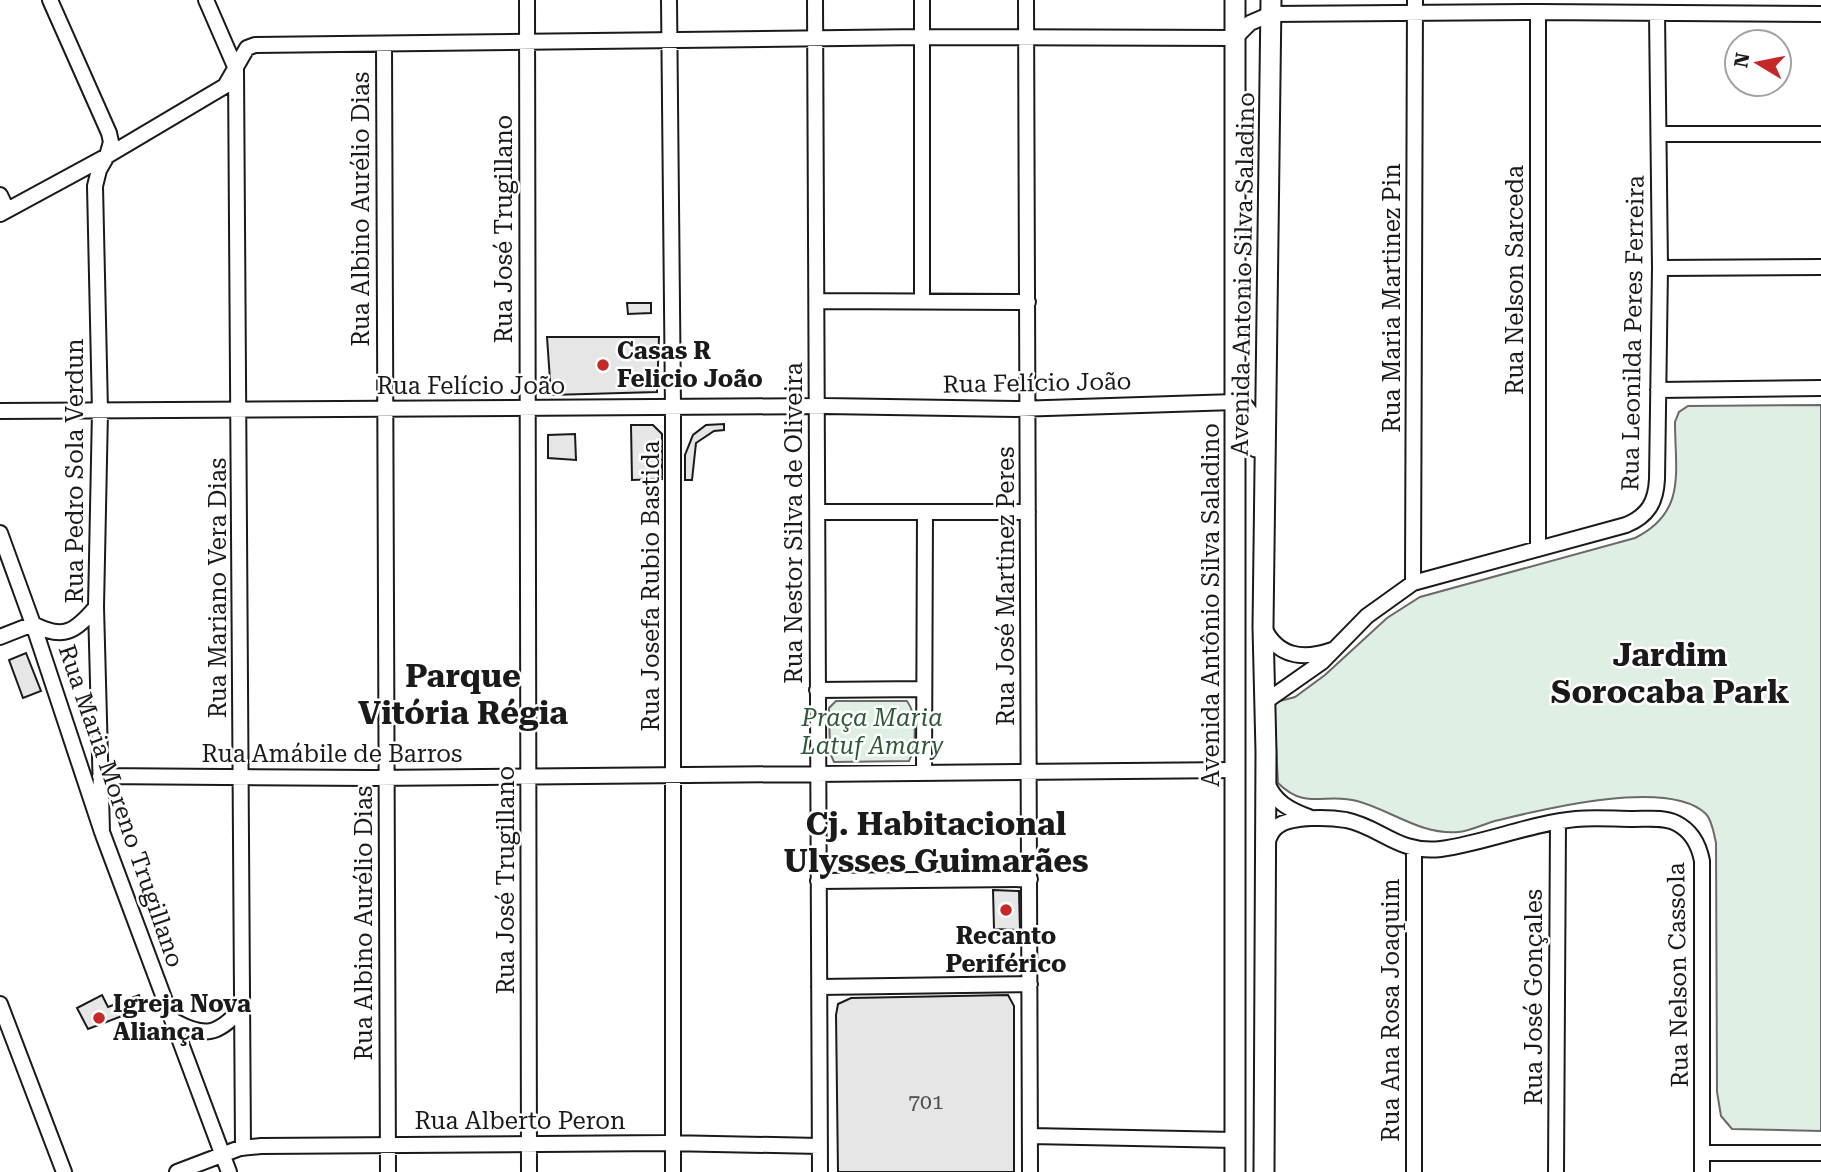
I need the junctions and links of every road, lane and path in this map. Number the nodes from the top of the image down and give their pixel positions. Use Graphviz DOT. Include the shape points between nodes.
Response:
graph roads {
  1 [pos="50,0"];
  2 [pos="206,0"];
  3 [pos="527,0"];
  4 [pos="669,0"];
  5 [pos="815,0"];
  6 [pos="922,0"];
  7 [pos="1026,0"];
  8 [pos="1235,0"];
  9 [pos="1271,7"];
  10 [pos="1415,7"];
  11 [pos="1538,12"];
  12 [pos="1657,13"];
  13 [pos="1821,14"];
  14 [pos="922,37"];
  15 [pos="1235,38"];
  16 [pos="815,39"];
  17 [pos="1026,39"];
  18 [pos="527,41"];
  19 [pos="669,41"];
  20 [pos="384,44"];
  21 [pos="236,69"];
  22 [pos="1659,134"];
  23 [pos="1821,134"];
  24 [pos="107,156"];
  25 [pos="0,195"];
  26 [pos="4,212"];
  27 [pos="1821,267"];
  28 [pos="1660,268"];
  29 [pos="817,301"];
  30 [pos="922,302"];
  31 [pos="1028,302"];
  32 [pos="1821,388"];
  33 [pos="1658,390"];
  34 [pos="1235,402"];
  35 [pos="816,406"];
  36 [pos="673,407"];
  37 [pos="1028,407"];
  38 [pos="384,409"];
  39 [pos="526,409"];
  40 [pos="239,410"];
  41 [pos="0,411"];
  42 [pos="100,411"];
  43 [pos="818,512"];
  44 [pos="925,512"];
  45 [pos="1028,512"];
  46 [pos="0,533"];
  47 [pos="1538,548"];
  48 [pos="1264,557"];
  49 [pos="1413,583"];
  50 [pos="96,607"];
  51 [pos="33,624"];
  52 [pos="1264,627"];
  53 [pos="0,637"];
  54 [pos="1333,650"];
  55 [pos="924,689"];
  56 [pos="817,690"];
  57 [pos="1265,702"];
  58 [pos="69,733"];
  59 [pos="99,738"];
  60 [pos="1236,770"];
  61 [pos="924,773"];
  62 [pos="1029,773"];
  63 [pos="818,774"];
  64 [pos="100,776"];
  65 [pos="674,776"];
  66 [pos="528,777"];
  67 [pos="242,778"];
  68 [pos="387,778"];
  69 [pos="1266,779"];
  70 [pos="1313,818"];
  71 [pos="1558,823"];
  72 [pos="102,832"];
  73 [pos="1266,848"];
  74 [pos="1414,848"];
  75 [pos="1030,878"];
  76 [pos="818,881"];
  77 [pos="1030,984"];
  78 [pos="819,987"];
  79 [pos="0,1004"];
  80 [pos="242,1008"];
  81 [pos="174,1021"];
  82 [pos="1030,1136"];
  83 [pos="1235,1140"];
  84 [pos="673,1143"];
  85 [pos="388,1144"];
  86 [pos="529,1145"];
  87 [pos="820,1146"];
  88 [pos="243,1148"];
  89 [pos="1702,1153"];
  90 [pos="1821,1153"];
  91 [pos="223,1155"];
  92 [pos="64,1172"];
  93 [pos="177,1172"];
  94 [pos="229,1172"];
  95 [pos="388,1172"];
  96 [pos="529,1172"];
  97 [pos="673,1172"];
  98 [pos="820,1172"];
  99 [pos="1030,1172"];
  100 [pos="1235,1172"];
  101 [pos="1264,1172"];
  102 [pos="1414,1172"];
  103 [pos="1556,1172"];
  104 [pos="1702,1172"];
  1 -- 24 [label="street" via="109,133"];
  2 -- 21 [label="street"];
  3 -- 18 [label="street, Rua José Trugillano"];
  4 -- 19 [label="street, Rua Josefa Rubio Bastida"];
  5 -- 16 [label="street, Rua Nestor Silva de Oliveira"];
  6 -- 14 [label="street"];
  7 -- 17 [label="street, Rua José Martinez Peres"];
  8 -- 15 [label="main road"];
  9 -- 10 [label="street"];
  9 -- 15 [label="street"];
  9 -- 48 [label="main road, Avenida Antonio Silva Saladino"];
  10 -- 11 [label="street"];
  10 -- 49 [label="street, Rua Maria Martinez Pin"];
  11 -- 12 [label="street"];
  11 -- 47 [label="street, Rua Nelson Sarceda"];
  12 -- 13 [label="street"];
  12 -- 22 [label="street, Rua Leonilda Peres Ferreira"];
  14 -- 16 [label="street"];
  14 -- 17 [label="street"];
  14 -- 30 [label="street"];
  15 -- 17 [label="street"];
  15 -- 34 [label="main road, Avenida Antônio Silva Saladino"];
  16 -- 19 [label="street"];
  16 -- 29 [label="street, Rua Nestor Silva de Oliveira"];
  17 -- 31 [label="street, Rua José Martinez Peres"];
  18 -- 19 [label="street"];
  18 -- 20 [label="street"];
  18 -- 39 [label="street, Rua José Trugillano"];
  19 -- 36 [label="street, Rua Josefa Rubio Bastida"];
  20 -- 21 [label="street" via="255,45 247,48"];
  20 -- 38 [label="street, Rua Albino Aurélio Dias"];
  21 -- 24 [label="street" via="225,86"];
  21 -- 40 [label="street, Rua Mariano Vera Dias"];
  22 -- 23 [label="street"];
  22 -- 28 [label="street, Rua Leonilda Peres Ferreira"];
  24 -- 26 [label="street"];
  24 -- 42 [label="street, Rua Pedro Sola Verdun" via="95,186"];
  25 -- 26 [label="street"];
  27 -- 28 [label="street"];
  28 -- 33 [label="street, Rua Leonilda Peres Ferreira"];
  29 -- 30 [label="street"];
  29 -- 35 [label="street, Rua Nestor Silva de Oliveira"];
  30 -- 31 [label="street"];
  31 -- 37 [label="street, Rua José Martinez Peres"];
  32 -- 33 [label="street"];
  33 -- 47 [label="street, Rua Leonilda Peres Ferreira" via="1656,490 1646,514 1626,525"];
  34 -- 37 [label="street, Rua Felício João"];
  34 -- 48 [label="main road" via="1246,409 1254,427"];
  34 -- 60 [label="main road, Avenida Antônio Silva Saladino"];
  35 -- 36 [label="street, Rua Felício João"];
  35 -- 37 [label="street, Rua Felício João"];
  35 -- 43 [label="street, Rua Nestor Silva de Oliveira"];
  36 -- 39 [label="street, Rua Felício João"];
  36 -- 65 [label="street, Rua Josefa Rubio Bastida"];
  37 -- 45 [label="street, Rua José Martinez Peres"];
  38 -- 39 [label="street, Rua Felício João"];
  38 -- 40 [label="street, Rua Felício João"];
  38 -- 68 [label="street, Rua Albino Aurélio Dias"];
  39 -- 66 [label="street, Rua José Trugillano"];
  40 -- 42 [label="street, Rua Felício João"];
  40 -- 67 [label="street, Rua Mariano Vera Dias"];
  41 -- 42 [label="street, Rua Felício João"];
  42 -- 50 [label="street, Rua Pedro Sola Verdun"];
  43 -- 44 [label="street"];
  43 -- 56 [label="street, Rua Nestor Silva de Oliveira"];
  44 -- 45 [label="street"];
  44 -- 55 [label="street"];
  45 -- 62 [label="street, Rua José Martinez Peres"];
  46 -- 51 [label="street, Rua Maria Moreno Trugillano"];
  47 -- 49 [label="street, Rua Leonilda Peres Ferreira"];
  48 -- 52 [label="main road, Avenida Antonio Silva Saladino"];
  49 -- 54 [label="street, Rua Leonilda Peres Ferreira" via="1367,616"];
  50 -- 51 [label="street" via="67,632 49,632"];
  50 -- 59 [label="street, Rua Pedro Sola Verdun"];
  51 -- 53 [label="street"];
  51 -- 58 [label="street, Rua Maria Moreno Trugillano"];
  52 -- 54 [label="street" via="1275,645 1292,655 1305,657"];
  52 -- 57 [label="main road, Avenida Antonio Silva Saladino"];
  54 -- 57 [label="street, Rua Leonilda Peres Ferreira"];
  55 -- 56 [label="street"];
  55 -- 61 [label="street"];
  56 -- 63 [label="street, Rua Nestor Silva de Oliveira"];
  57 -- 69 [label="main road"];
  58 -- 59 [label="street" via="82,744 90,745"];
  58 -- 72 [label="street, Rua Maria Moreno Trugillano"];
  59 -- 64 [label="street, Rua Pedro Sola Verdun"];
  60 -- 62 [label="street, Rua Amábile de Barros"];
  60 -- 83 [label="main road, Avenida Antônio Silva Saladino"];
  61 -- 62 [label="street, Rua Amábile de Barros"];
  61 -- 63 [label="street, Rua Amábile de Barros"];
  62 -- 75 [label="street, Rua José Martinez Peres"];
  63 -- 65 [label="street, Rua Amábile de Barros"];
  63 -- 76 [label="street, Rua Nestor Silva de Oliveira"];
  64 -- 67 [label="street, Rua Amábile de Barros"];
  64 -- 72 [label="street, Rua Pedro Sola Verdun"];
  65 -- 66 [label="street, Rua Amábile de Barros"];
  65 -- 84 [label="street, Rua Josefa Rubio Bastida"];
  66 -- 68 [label="street, Rua Amábile de Barros"];
  66 -- 86 [label="street, Rua José Trugillano"];
  67 -- 68 [label="street, Rua Amábile de Barros"];
  67 -- 80 [label="street, Rua Mariano Vera Dias"];
  68 -- 85 [label="street, Rua Albino Aurélio Dias"];
  69 -- 70 [label="street, Rua Nelson Cassola" via="1285,807"];
  69 -- 73 [label="main road"];
  70 -- 73 [label="street, Rua Nelson Cassola" via="1278,825"];
  70 -- 74 [label="street, Rua Nelson Cassola" via="1346,820"];
  71 -- 74 [label="street, Rua Nelson Cassola" via="1439,849"];
  71 -- 89 [label="street, Rua Nelson Cassola" via="1662,819 1676,823 1698,845 1702,861"];
  71 -- 103 [label="street, Rua José Gonçales"];
  72 -- 81 [label="street, Rua Maria Moreno Trugillano"];
  73 -- 101 [label="main road"];
  74 -- 102 [label="street, Rua Ana Rosa Joaquim"];
  75 -- 76 [label="street"];
  75 -- 77 [label="street, Rua José Martinez Peres"];
  76 -- 78 [label="street, Rua Nestor Silva de Oliveira"];
  77 -- 78 [label="street"];
  77 -- 82 [label="street, Rua José Martinez Peres"];
  78 -- 87 [label="street, Rua Nestor Silva de Oliveira"];
  79 -- 92 [label="street"];
  80 -- 81 [label="street" via="212,1032 193,1031"];
  80 -- 88 [label="street, Rua Mariano Vera Dias"];
  81 -- 91 [label="street, Rua Maria Moreno Trugillano"];
  82 -- 83 [label="street"];
  82 -- 99 [label="street, Rua José Martinez Peres"];
  83 -- 100 [label="main road, Avenida Antônio Silva Saladino"];
  84 -- 86 [label="street, Rua Alberto Peron"];
  84 -- 87 [label="street, Rua Alberto Peron"];
  84 -- 97 [label="street, Rua Josefa Rubio Bastida"];
  85 -- 86 [label="street, Rua Alberto Peron"];
  85 -- 88 [label="street, Rua Alberto Peron"];
  85 -- 95 [label="street, Rua Albino Aurélio Dias"];
  86 -- 96 [label="street, Rua José Trugillano"];
  87 -- 98 [label="street, Rua Nestor Silva de Oliveira"];
  88 -- 91 [label="street, Rua Alberto Peron"];
  89 -- 90 [label="street"];
  89 -- 104 [label="street, Rua Nelson Cassola"];
  91 -- 93 [label="street, Rua Alberto Peron"];
  91 -- 94 [label="street, Rua Maria Moreno Trugillano"];
}
